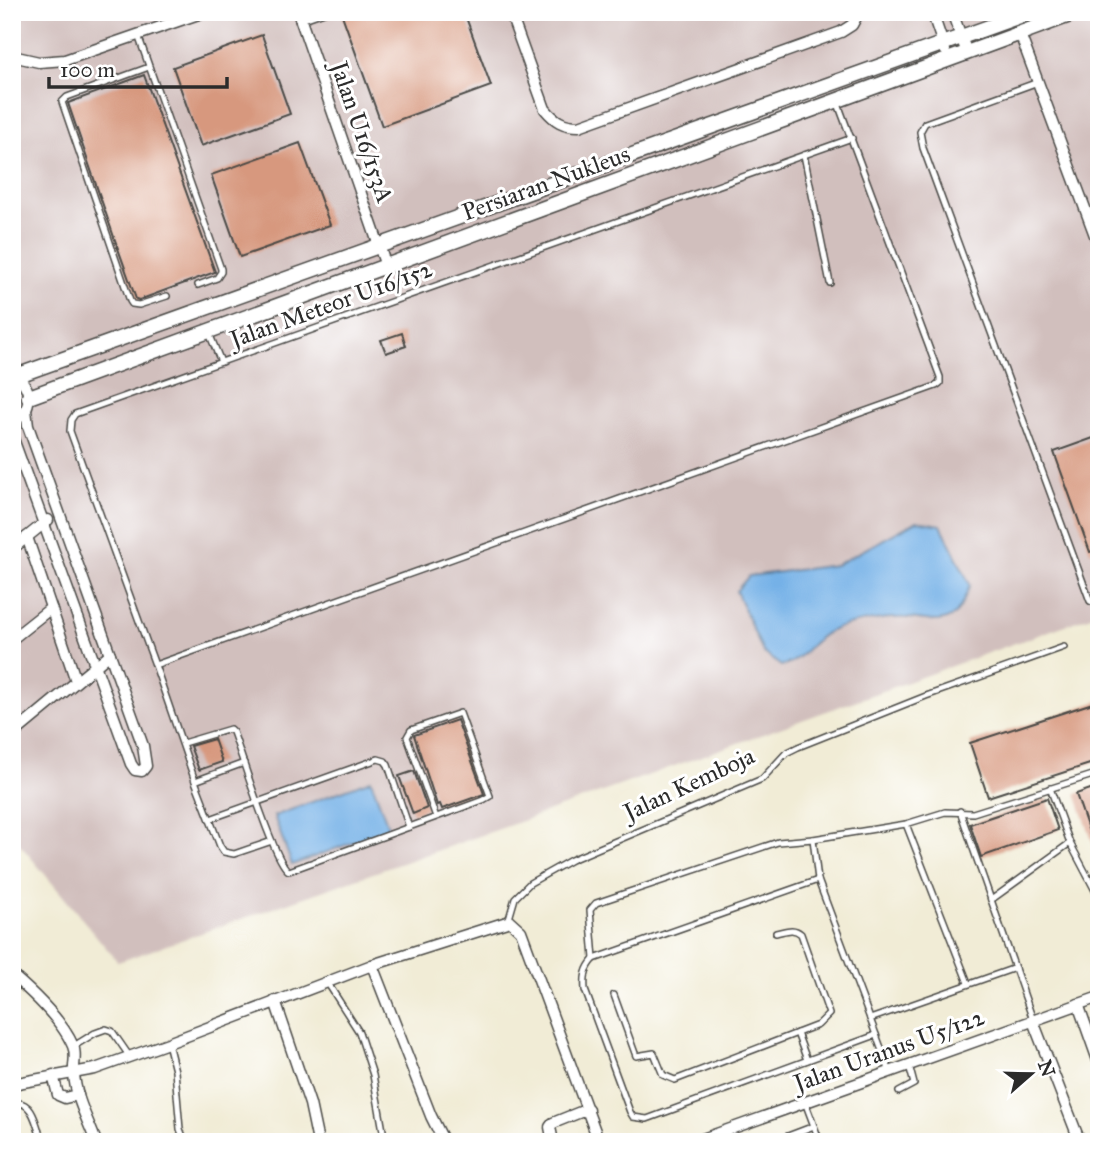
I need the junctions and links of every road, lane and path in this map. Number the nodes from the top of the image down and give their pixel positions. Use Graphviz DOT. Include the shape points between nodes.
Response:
graph roads {
  1 [pos="204,12"];
  2 [pos="324,12"];
  3 [pos="510,12"];
  4 [pos="859,12"];
  5 [pos="932,12"];
  6 [pos="952,12"];
  7 [pos="1031,12"];
  8 [pos="1078,12"];
  9 [pos="300,16"];
  10 [pos="1020,34"];
  11 [pos="138,35"];
  12 [pos="962,38"];
  13 [pos="943,45"];
  14 [pos="967,53"];
  15 [pos="12,56"];
  16 [pos="949,60"];
  17 [pos="149,67"];
  18 [pos="1038,82"];
  19 [pos="837,100"];
  20 [pos="852,138"];
  21 [pos="804,155"];
  22 [pos="1099,246"];
  23 [pos="380,247"];
  24 [pos="386,266"];
  25 [pos="830,284"];
  26 [pos="198,285"];
  27 [pos="167,296"];
  28 [pos="208,330"];
  29 [pos="221,362"];
  30 [pos="14,375"];
  31 [pos="28,404"];
  32 [pos="12,422"];
  33 [pos="12,436"];
  34 [pos="59,511"];
  35 [pos="44,523"];
  36 [pos="27,537"];
  37 [pos="12,549"];
  38 [pos="1099,605"];
  39 [pos="51,608"];
  40 [pos="12,639"];
  41 [pos="1064,647"];
  42 [pos="110,654"];
  43 [pos="155,665"];
  44 [pos="95,666"];
  45 [pos="76,681"];
  46 [pos="12,735"];
  47 [pos="183,743"];
  48 [pos="244,763"];
  49 [pos="1099,773"];
  50 [pos="195,781"];
  51 [pos="1050,788"];
  52 [pos="258,802"];
  53 [pos="960,811"];
  54 [pos="436,817"];
  55 [pos="210,819"];
  56 [pos="906,824"];
  57 [pos="409,827"];
  58 [pos="814,839"];
  59 [pos="272,841"];
  60 [pos="1070,843"];
  61 [pos="818,880"];
  62 [pos="1099,898"];
  63 [pos="991,900"];
  64 [pos="508,922"];
  65 [pos="776,933"];
  66 [pos="594,959"];
  67 [pos="372,965"];
  68 [pos="1015,968"];
  69 [pos="12,975"];
  70 [pos="327,982"];
  71 [pos="968,984"];
  72 [pos="614,995"];
  73 [pos="1099,997"];
  74 [pos="275,1001"];
  75 [pos="1078,1004"];
  76 [pos="870,1019"];
  77 [pos="1033,1021"];
  78 [pos="797,1034"];
  79 [pos="876,1034"];
  80 [pos="168,1044"];
  81 [pos="74,1046"];
  82 [pos="130,1056"];
  83 [pos="807,1060"];
  84 [pos="1099,1063"];
  85 [pos="909,1065"];
  86 [pos="73,1072"];
  87 [pos="890,1072"];
  88 [pos="53,1075"];
  89 [pos="12,1084"];
  90 [pos="899,1092"];
  91 [pos="78,1095"];
  92 [pos="806,1102"];
  93 [pos="12,1104"];
  94 [pos="588,1109"];
  95 [pos="814,1125"];
  96 [pos="41,1142"];
  97 [pos="96,1142"];
  98 [pos="185,1142"];
  99 [pos="318,1142"];
  100 [pos="385,1142"];
  101 [pos="444,1142"];
  102 [pos="553,1142"];
  103 [pos="598,1142"];
  104 [pos="694,1142"];
  105 [pos="772,1142"];
  106 [pos="820,1142"];
  107 [pos="1080,1142"];
  1 -- 11 [label="street"];
  2 -- 9 [label="lane"];
  3 -- 4 [label="street" via="545,109 569,126 841,32"];
  5 -- 13 [label="street"];
  6 -- 12 [label="street"];
  7 -- 12 [label="street, Persiaran Nukleus"];
  8 -- 10 [label="street, Persiaran Nukleus"];
  9 -- 23 [label="street, Jalan U16/153A"];
  10 -- 14 [label="street, Persiaran Nukleus"];
  10 -- 18 [label="street"];
  11 -- 15 [label="street" via="65,60 39,62"];
  11 -- 17 [label="lane"];
  12 -- 13 [label="street, Persiaran Nukleus"];
  12 -- 14 [label="street"];
  13 -- 16 [label="street"];
  13 -- 23 [label="street, Persiaran Nukleus"];
  14 -- 16 [label="street, Persiaran Nukleus"];
  16 -- 19 [label="street, Persiaran Nukleus"];
  17 -- 26 [label="lane" via="220,269 219,276"];
  17 -- 27 [label="lane" via="62,102 130,301 139,305"];
  18 -- 22 [label="street"];
  18 -- 38 [label="lane" via="925,123 920,132 1090,601"];
  19 -- 20 [label="lane"];
  19 -- 24 [label="street, Persiaran Nukleus"];
  20 -- 21 [label="lane, Jalan Meteor U16/152"];
  20 -- 43 [label="lane" via="940,383"];
  21 -- 25 [label="lane"];
  21 -- 29 [label="lane, Jalan Meteor U16/152"];
  23 -- 24 [label="street, Jalan U16/153A"];
  23 -- 30 [label="street, Persiaran Nukleus"];
  24 -- 28 [label="street, Persiaran Nukleus"];
  28 -- 29 [label="lane"];
  28 -- 31 [label="street, Persiaran Nukleus"];
  29 -- 43 [label="lane, Jalan Meteor U16/152" via="84,409 71,420 70,431"];
  30 -- 31 [label="street" via="23,381"];
  31 -- 32 [label="street"];
  31 -- 34 [label="street" via="28,426"];
  33 -- 35 [label="street"];
  34 -- 35 [label="street"];
  34 -- 42 [label="street"];
  35 -- 36 [label="street"];
  35 -- 44 [label="street"];
  36 -- 37 [label="street"];
  36 -- 39 [label="street"];
  39 -- 40 [label="street"];
  39 -- 45 [label="street"];
  41 -- 64 [label="lane, Jalan Kemboja" via="798,747 762,779 595,850 530,883 515,898"];
  42 -- 44 [label="street"];
  42 -- 44 [label="street" via="143,746 146,766 142,771 131,764"];
  43 -- 47 [label="lane"];
  44 -- 45 [label="street"];
  45 -- 46 [label="street"];
  47 -- 48 [label="lane" via="230,729"];
  47 -- 50 [label="lane"];
  48 -- 50 [label="lane"];
  48 -- 52 [label="lane"];
  49 -- 51 [label="lane"];
  50 -- 55 [label="lane"];
  51 -- 53 [label="lane" via="973,813"];
  51 -- 60 [label="lane"];
  52 -- 55 [label="lane"];
  52 -- 57 [label="lane" via="381,759 388,765"];
  52 -- 59 [label="lane"];
  53 -- 56 [label="lane"];
  53 -- 63 [label="lane"];
  54 -- 54 [label="lane" via="407,737 411,730 460,713 490,796"];
  54 -- 57 [label="lane"];
  55 -- 59 [label="lane" via="224,852"];
  56 -- 58 [label="lane"];
  56 -- 71 [label="lane"];
  57 -- 59 [label="lane" via="289,871"];
  58 -- 61 [label="lane"];
  58 -- 66 [label="lane" via="779,842 596,904 590,910"];
  60 -- 62 [label="lane"];
  60 -- 63 [label="lane"];
  61 -- 66 [label="lane"];
  61 -- 76 [label="lane"];
  63 -- 68 [label="lane"];
  64 -- 67 [label="street"];
  64 -- 94 [label="street" via="521,931"];
  65 -- 78 [label="lane" via="792,929 801,934 829,1008 818,1025"];
  66 -- 83 [label="lane" via="587,968 584,990 633,1117 647,1119"];
  67 -- 70 [label="street"];
  67 -- 101 [label="street"];
  68 -- 71 [label="lane"];
  68 -- 77 [label="lane"];
  69 -- 81 [label="street" via="36,997"];
  70 -- 74 [label="street"];
  70 -- 100 [label="lane" via="359,1032 373,1075"];
  71 -- 76 [label="lane"];
  72 -- 78 [label="lane" via="636,1056 654,1053 663,1075 670,1079"];
  73 -- 75 [label="street, Jalan Uranus U5/122"];
  74 -- 80 [label="street"];
  74 -- 99 [label="street"];
  75 -- 77 [label="street, Jalan Uranus U5/122"];
  75 -- 84 [label="street"];
  76 -- 79 [label="lane"];
  77 -- 85 [label="street, Jalan Uranus U5/122"];
  77 -- 107 [label="street"];
  78 -- 83 [label="lane"];
  79 -- 83 [label="lane"];
  79 -- 87 [label="lane"];
  80 -- 82 [label="street"];
  80 -- 98 [label="lane"];
  81 -- 82 [label="lane" via="106,1029"];
  81 -- 86 [label="street"];
  82 -- 86 [label="street"];
  85 -- 87 [label="street, Jalan Uranus U5/122"];
  85 -- 90 [label="lane" via="914,1084"];
  86 -- 88 [label="street"];
  86 -- 91 [label="street"];
  87 -- 92 [label="street, Jalan Uranus U5/122"];
  88 -- 89 [label="street"];
  88 -- 91 [label="street" via="58,1095"];
  91 -- 97 [label="street"];
  92 -- 95 [label="lane"];
  92 -- 104 [label="street, Jalan Uranus U5/122"];
  93 -- 96 [label="lane" via="20,1101 32,1113"];
  94 -- 102 [label="street" via="553,1123"];
  94 -- 103 [label="street"];
  95 -- 105 [label="lane"];
  95 -- 106 [label="lane"];
}
